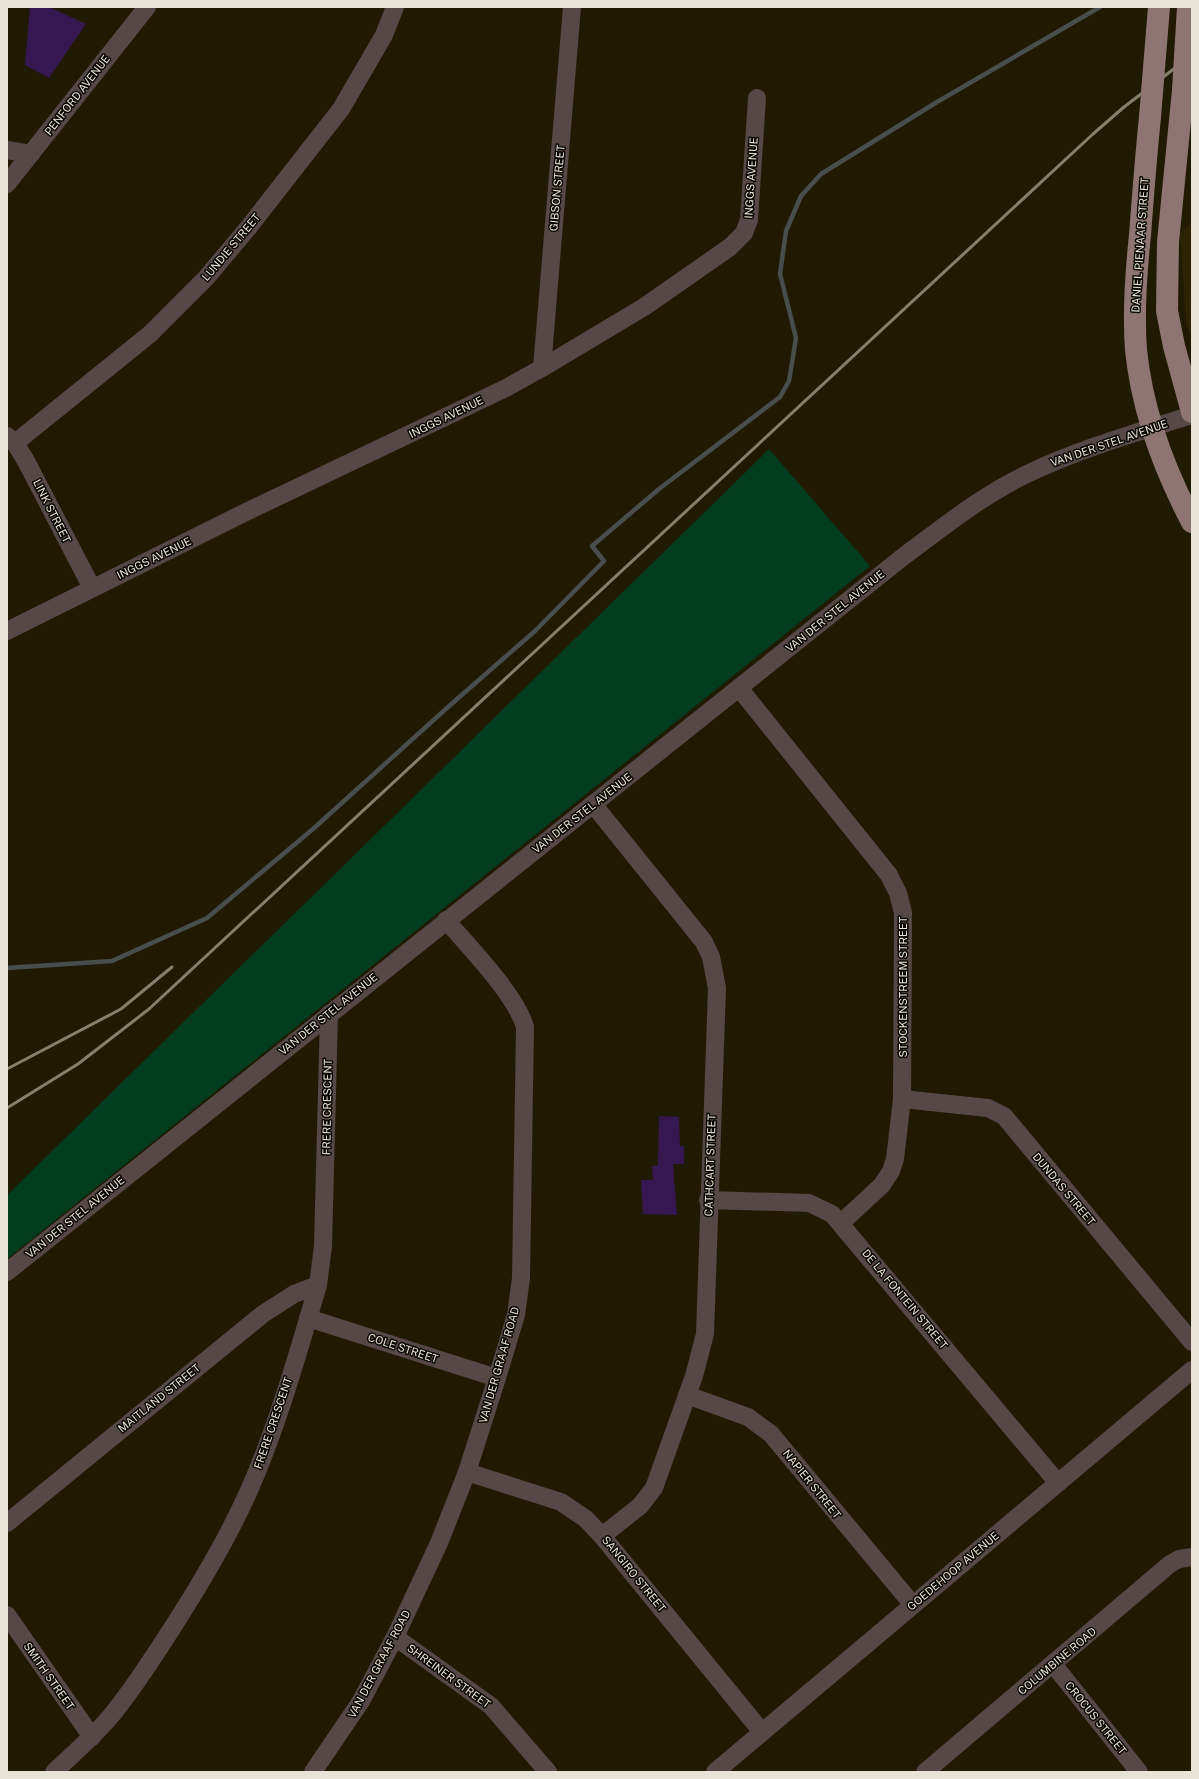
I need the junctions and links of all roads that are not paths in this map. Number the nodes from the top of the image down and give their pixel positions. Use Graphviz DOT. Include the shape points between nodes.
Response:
graph roads {
  1 [pos="146,7"];
  2 [pos="395,7"];
  3 [pos="572,7"];
  4 [pos="1159,7"];
  5 [pos="1188,7"];
  6 [pos="757,98"];
  7 [pos="7,150"];
  8 [pos="31,154"];
  9 [pos="7,184"];
  10 [pos="542,368"];
  11 [pos="1192,413"];
  12 [pos="1153,428"];
  13 [pos="11,439"];
  14 [pos="1192,522"];
  15 [pos="92,588"];
  16 [pos="7,630"];
  17 [pos="739,688"];
  18 [pos="593,804"];
  19 [pos="446,920"];
  20 [pos="329,1014"];
  21 [pos="902,1099"];
  22 [pos="708,1200"];
  23 [pos="841,1223"];
  24 [pos="7,1272"];
  25 [pos="318,1285"];
  26 [pos="308,1318"];
  27 [pos="1192,1342"];
  28 [pos="1192,1370"];
  29 [pos="497,1378"];
  30 [pos="687,1395"];
  31 [pos="467,1472"];
  32 [pos="1058,1483"];
  33 [pos="7,1523"];
  34 [pos="602,1536"];
  35 [pos="1192,1557"];
  36 [pos="913,1605"];
  37 [pos="7,1615"];
  38 [pos="395,1637"];
  39 [pos="1052,1664"];
  40 [pos="762,1732"];
  41 [pos="92,1737"];
  42 [pos="54,1772"];
  43 [pos="313,1772"];
  44 [pos="548,1772"];
  45 [pos="715,1772"];
  46 [pos="925,1772"];
  47 [pos="1139,1772"];
  1 -- 8 [label="street, PENFORD AVENUE"];
  2 -- 13 [label="street, LUNDIE STREET" via="384,36 341,109 206,278 150,334"];
  3 -- 10 [label="street, GIBSON STREET"];
  4 -- 12 [label="main road, DANIEL PIENAAR STREET, bridge" via="1136,276 1135,316 1136,350"];
  5 -- 11 [label="main road, bridge" via="1183,90 1168,242 1167,311"];
  6 -- 10 [label="street, INGGS AVENUE" via="749,220 744,233 730,247 644,307"];
  7 -- 8 [label="street"];
  8 -- 9 [label="street, PENFORD AVENUE"];
  10 -- 15 [label="street, INGGS AVENUE" via="506,388"];
  11 -- 12 [label="street, VAN DER STEL AVENUE"];
  12 -- 14 [label="main road, DANIEL PIENAAR STREET" via="1163,458"];
  12 -- 17 [label="street, VAN DER STEL AVENUE" via="1042,467 969,507"];
  13 -- 15 [label="street, LINK STREET"];
  15 -- 16 [label="street, INGGS AVENUE"];
  17 -- 18 [label="street, VAN DER STEL AVENUE"];
  17 -- 21 [label="street, STOCKENSTREEM STREET" via="889,876 898,893 903,913"];
  18 -- 19 [label="street, VAN DER STEL AVENUE"];
  18 -- 22 [label="street, CATHCART STREET" via="704,942 711,957 717,988"];
  19 -- 20 [label="street, VAN DER STEL AVENUE"];
  19 -- 29 [label="street, VAN DER GRAAF ROAD" via="509,996 525,1027 521,1278 516,1315"];
  20 -- 24 [label="street, VAN DER STEL AVENUE"];
  20 -- 25 [label="street, FRERE CRESCENT" via="324,1240"];
  21 -- 23 [label="street, STOCKENSTREEM STREET" via="895,1159 891,1171 882,1185"];
  21 -- 27 [label="street, DUNDAS STREET" via="988,1108 1004,1116"];
  22 -- 23 [label="street, DE LA FONTEIN STREET" via="809,1203 832,1214"];
  22 -- 30 [label="street, CATHCART STREET" via="705,1334"];
  23 -- 32 [label="street, DE LA FONTEIN STREET"];
  25 -- 26 [label="street, FRERE CRESCENT"];
  25 -- 33 [label="street, MAITLAND STREET" via="294,1294 263,1314"];
  26 -- 29 [label="street, COLE STREET"];
  26 -- 41 [label="street, FRERE CRESCENT" via="267,1447 222,1545 151,1662"];
  28 -- 32 [label="street, GOEDEHOOP AVENUE"];
  29 -- 31 [label="street, VAN DER GRAAF ROAD"];
  30 -- 34 [label="street, CATHCART STREET" via="654,1488 640,1506"];
  30 -- 36 [label="street, NAPIER STREET" via="748,1418 771,1434"];
  31 -- 34 [label="street, SANGIRO STREET" via="561,1502 586,1519"];
  31 -- 38 [label="street, VAN DER GRAAF ROAD" via="439,1543"];
  32 -- 36 [label="street, GOEDEHOOP AVENUE"];
  34 -- 40 [label="street, SANGIRO STREET"];
  35 -- 39 [label="street, COLUMBINE ROAD" via="1170,1564"];
  36 -- 40 [label="street, GOEDEHOOP AVENUE"];
  37 -- 41 [label="street, SMITH STREET"];
  38 -- 43 [label="street, VAN DER GRAAF ROAD" via="361,1701"];
  38 -- 44 [label="street, SHREINER STREET" via="491,1706"];
  39 -- 46 [label="street, COLUMBINE ROAD"];
  39 -- 47 [label="street, CROCUS STREET"];
  40 -- 45 [label="street, GOEDEHOOP AVENUE"];
  41 -- 42 [label="street, FRERE CRESCENT"];
}
